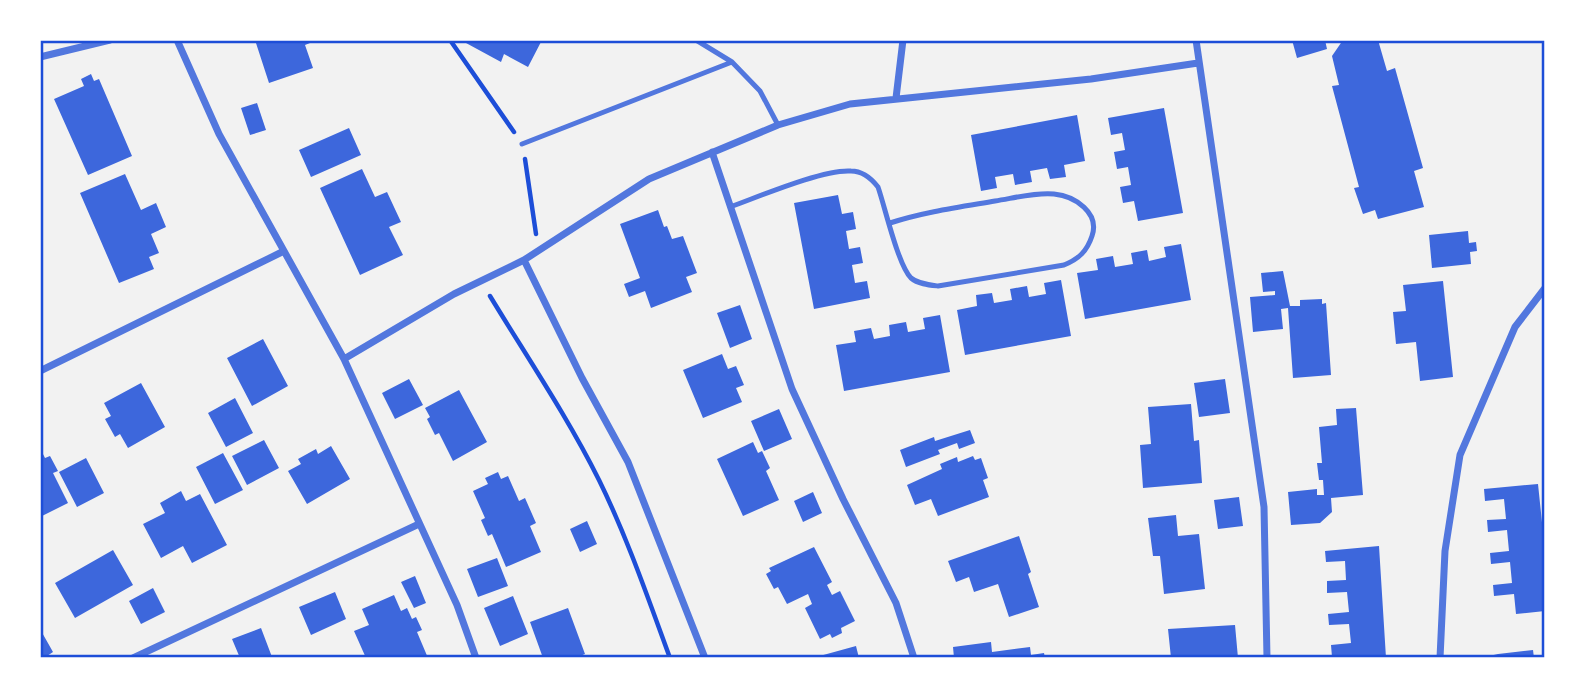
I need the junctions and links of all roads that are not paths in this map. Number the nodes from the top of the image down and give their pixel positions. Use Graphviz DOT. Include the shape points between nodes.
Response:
graph roads {
  1 [pos="110,40"];
  2 [pos="177,40"];
  3 [pos="696,40"];
  4 [pos="903,40"];
  5 [pos="1196,40"];
  6 [pos="40,57"];
  7 [pos="732,62"];
  8 [pos="1198,63"];
  9 [pos="895,98"];
  10 [pos="778,125"];
  11 [pos="522,144"];
  12 [pos="712,152"];
  13 [pos="730,207"];
  14 [pos="890,223"];
  15 [pos="284,251"];
  16 [pos="524,260"];
  17 [pos="1545,288"];
  18 [pos="344,359"];
  19 [pos="40,372"];
  20 [pos="419,524"];
  21 [pos="133,658"];
  22 [pos="476,658"];
  23 [pos="705,658"];
  24 [pos="914,658"];
  25 [pos="1267,658"];
  26 [pos="1440,658"];
  1 -- 6 [label="street"];
  2 -- 15 [label="street" via="219,134"];
  3 -- 7 [label="lane"];
  4 -- 9 [label="street"];
  5 -- 8 [label="street"];
  7 -- 10 [label="lane" via="760,92"];
  7 -- 11 [label="lane"];
  8 -- 9 [label="street" via="1091,79"];
  8 -- 25 [label="street" via="1264,507"];
  9 -- 10 [label="street" via="850,104"];
  10 -- 12 [label="street"];
  12 -- 13 [label="street"];
  12 -- 16 [label="street" via="649,179"];
  13 -- 14 [label="lane" via="850,171 871,178 878,187"];
  13 -- 24 [label="street" via="792,389 895,603"];
  14 -- 14 [label="lane" via="911,278 938,286 1064,265 1083,254 1094,232 1091,215 1082,204 1054,194 934,211"];
  15 -- 18 [label="street"];
  15 -- 19 [label="street"];
  16 -- 18 [label="street" via="454,294"];
  16 -- 23 [label="street" via="628,462"];
  17 -- 26 [label="street" via="1515,327 1460,456 1445,551"];
  18 -- 20 [label="street"];
  20 -- 21 [label="street"];
  20 -- 22 [label="street"];
}
